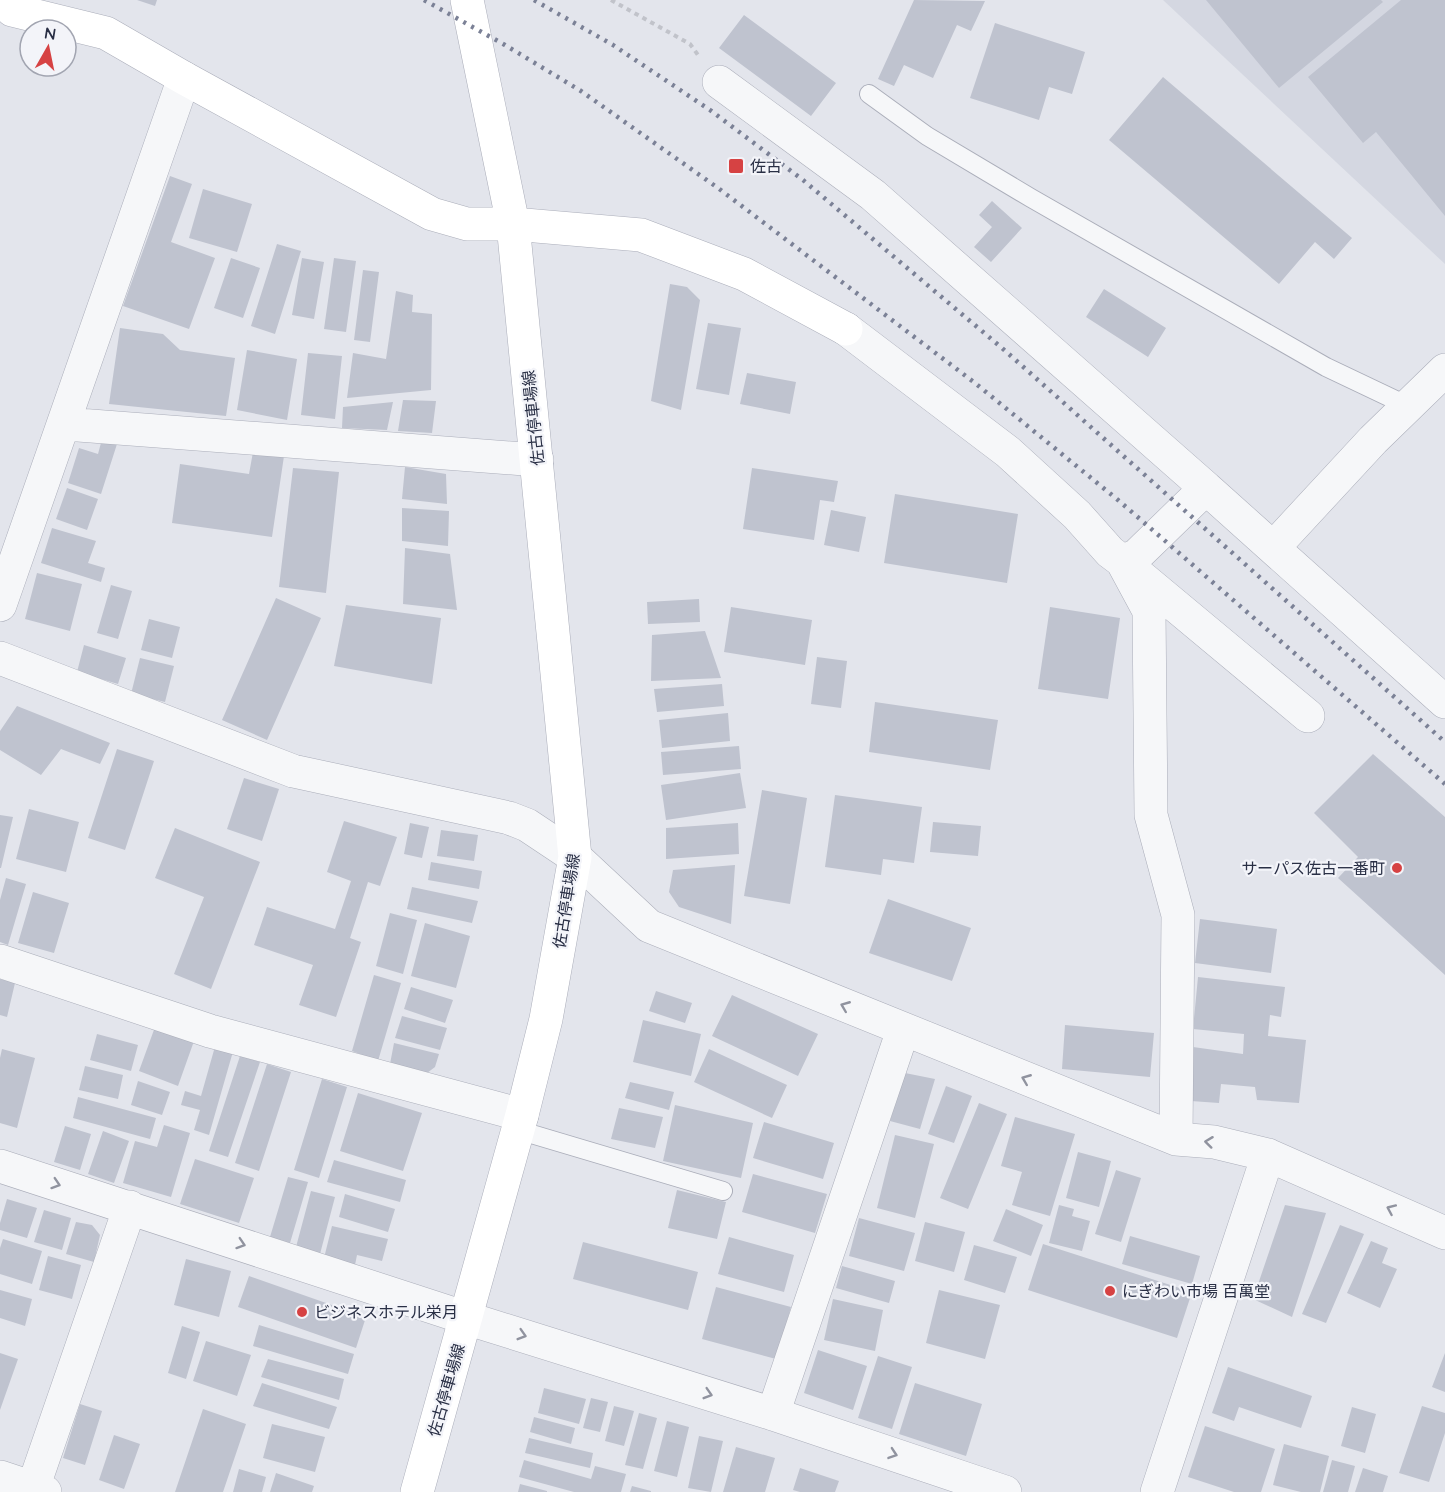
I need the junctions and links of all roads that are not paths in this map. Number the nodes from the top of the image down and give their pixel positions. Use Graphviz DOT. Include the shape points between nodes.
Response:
graph roads {
  1 [pos="467,0"];
  2 [pos="6,10"];
  3 [pos="184,78"];
  4 [pos="719,82"];
  5 [pos="869,94"];
  6 [pos="513,224"];
  7 [pos="846,329"];
  8 [pos="1445,370"];
  9 [pos="1408,406"];
  10 [pos="65,424"];
  11 [pos="537,460"];
  12 [pos="1206,488"];
  13 [pos="1273,548"];
  14 [pos="1122,561"];
  15 [pos="0,605"];
  16 [pos="0,658"];
  17 [pos="1445,702"];
  18 [pos="1308,716"];
  19 [pos="575,857"];
  20 [pos="0,961"];
  21 [pos="903,1030"];
  22 [pos="520,1122"];
  23 [pos="1176,1139"];
  24 [pos="1268,1155"];
  25 [pos="0,1166"];
  26 [pos="723,1191"];
  27 [pos="130,1207"];
  28 [pos="1445,1233"];
  29 [pos="466,1318"];
  30 [pos="773,1414"];
  31 [pos="0,1477"];
  32 [pos="39,1490"];
  33 [pos="417,1492"];
  34 [pos="1005,1492"];
  35 [pos="1157,1492"];
  1 -- 6 [label="main road, 佐古停車場線"];
  2 -- 3 [label="main road" via="106,33"];
  3 -- 6 [label="main road" via="432,214 467,224"];
  3 -- 10 [label="street"];
  4 -- 12 [label="street" via="873,195"];
  5 -- 9 [label="lane" via="927,136 1031,198 1326,367"];
  6 -- 7 [label="main road" via="641,235 744,274"];
  6 -- 11 [label="main road, 佐古停車場線"];
  7 -- 14 [label="street" via="1008,452"];
  8 -- 9 [label="street"];
  9 -- 13 [label="street"];
  10 -- 11 [label="street"];
  10 -- 15 [label="street"];
  11 -- 19 [label="main road, 佐古停車場線"];
  12 -- 13 [label="street"];
  12 -- 14 [label="street" via="1136,556"];
  13 -- 17 [label="street"];
  14 -- 18 [label="street"];
  14 -- 23 [label="street" via="1149,611 1151,815 1178,915"];
  16 -- 19 [label="street" via="293,771 509,818 527,825"];
  21 -- 19 [label="street, one-way" via="649,926"];
  19 -- 22 [label="main road, 佐古停車場線" via="546,1019"];
  20 -- 22 [label="street" via="210,1030"];
  23 -- 21 [label="street, one-way"];
  21 -- 30 [label="street"];
  22 -- 26 [label="lane"];
  22 -- 29 [label="main road, 佐古停車場線"];
  24 -- 23 [label="street, one-way" via="1214,1142"];
  28 -- 24 [label="street, one-way"];
  24 -- 35 [label="street"];
  25 -- 27 [label="street, one-way"];
  27 -- 29 [label="street, one-way"];
  27 -- 32 [label="street"];
  29 -- 30 [label="street, one-way"];
  29 -- 33 [label="main road, 佐古停車場線"];
  30 -- 34 [label="street, one-way"];
  31 -- 32 [label="street"];
}
